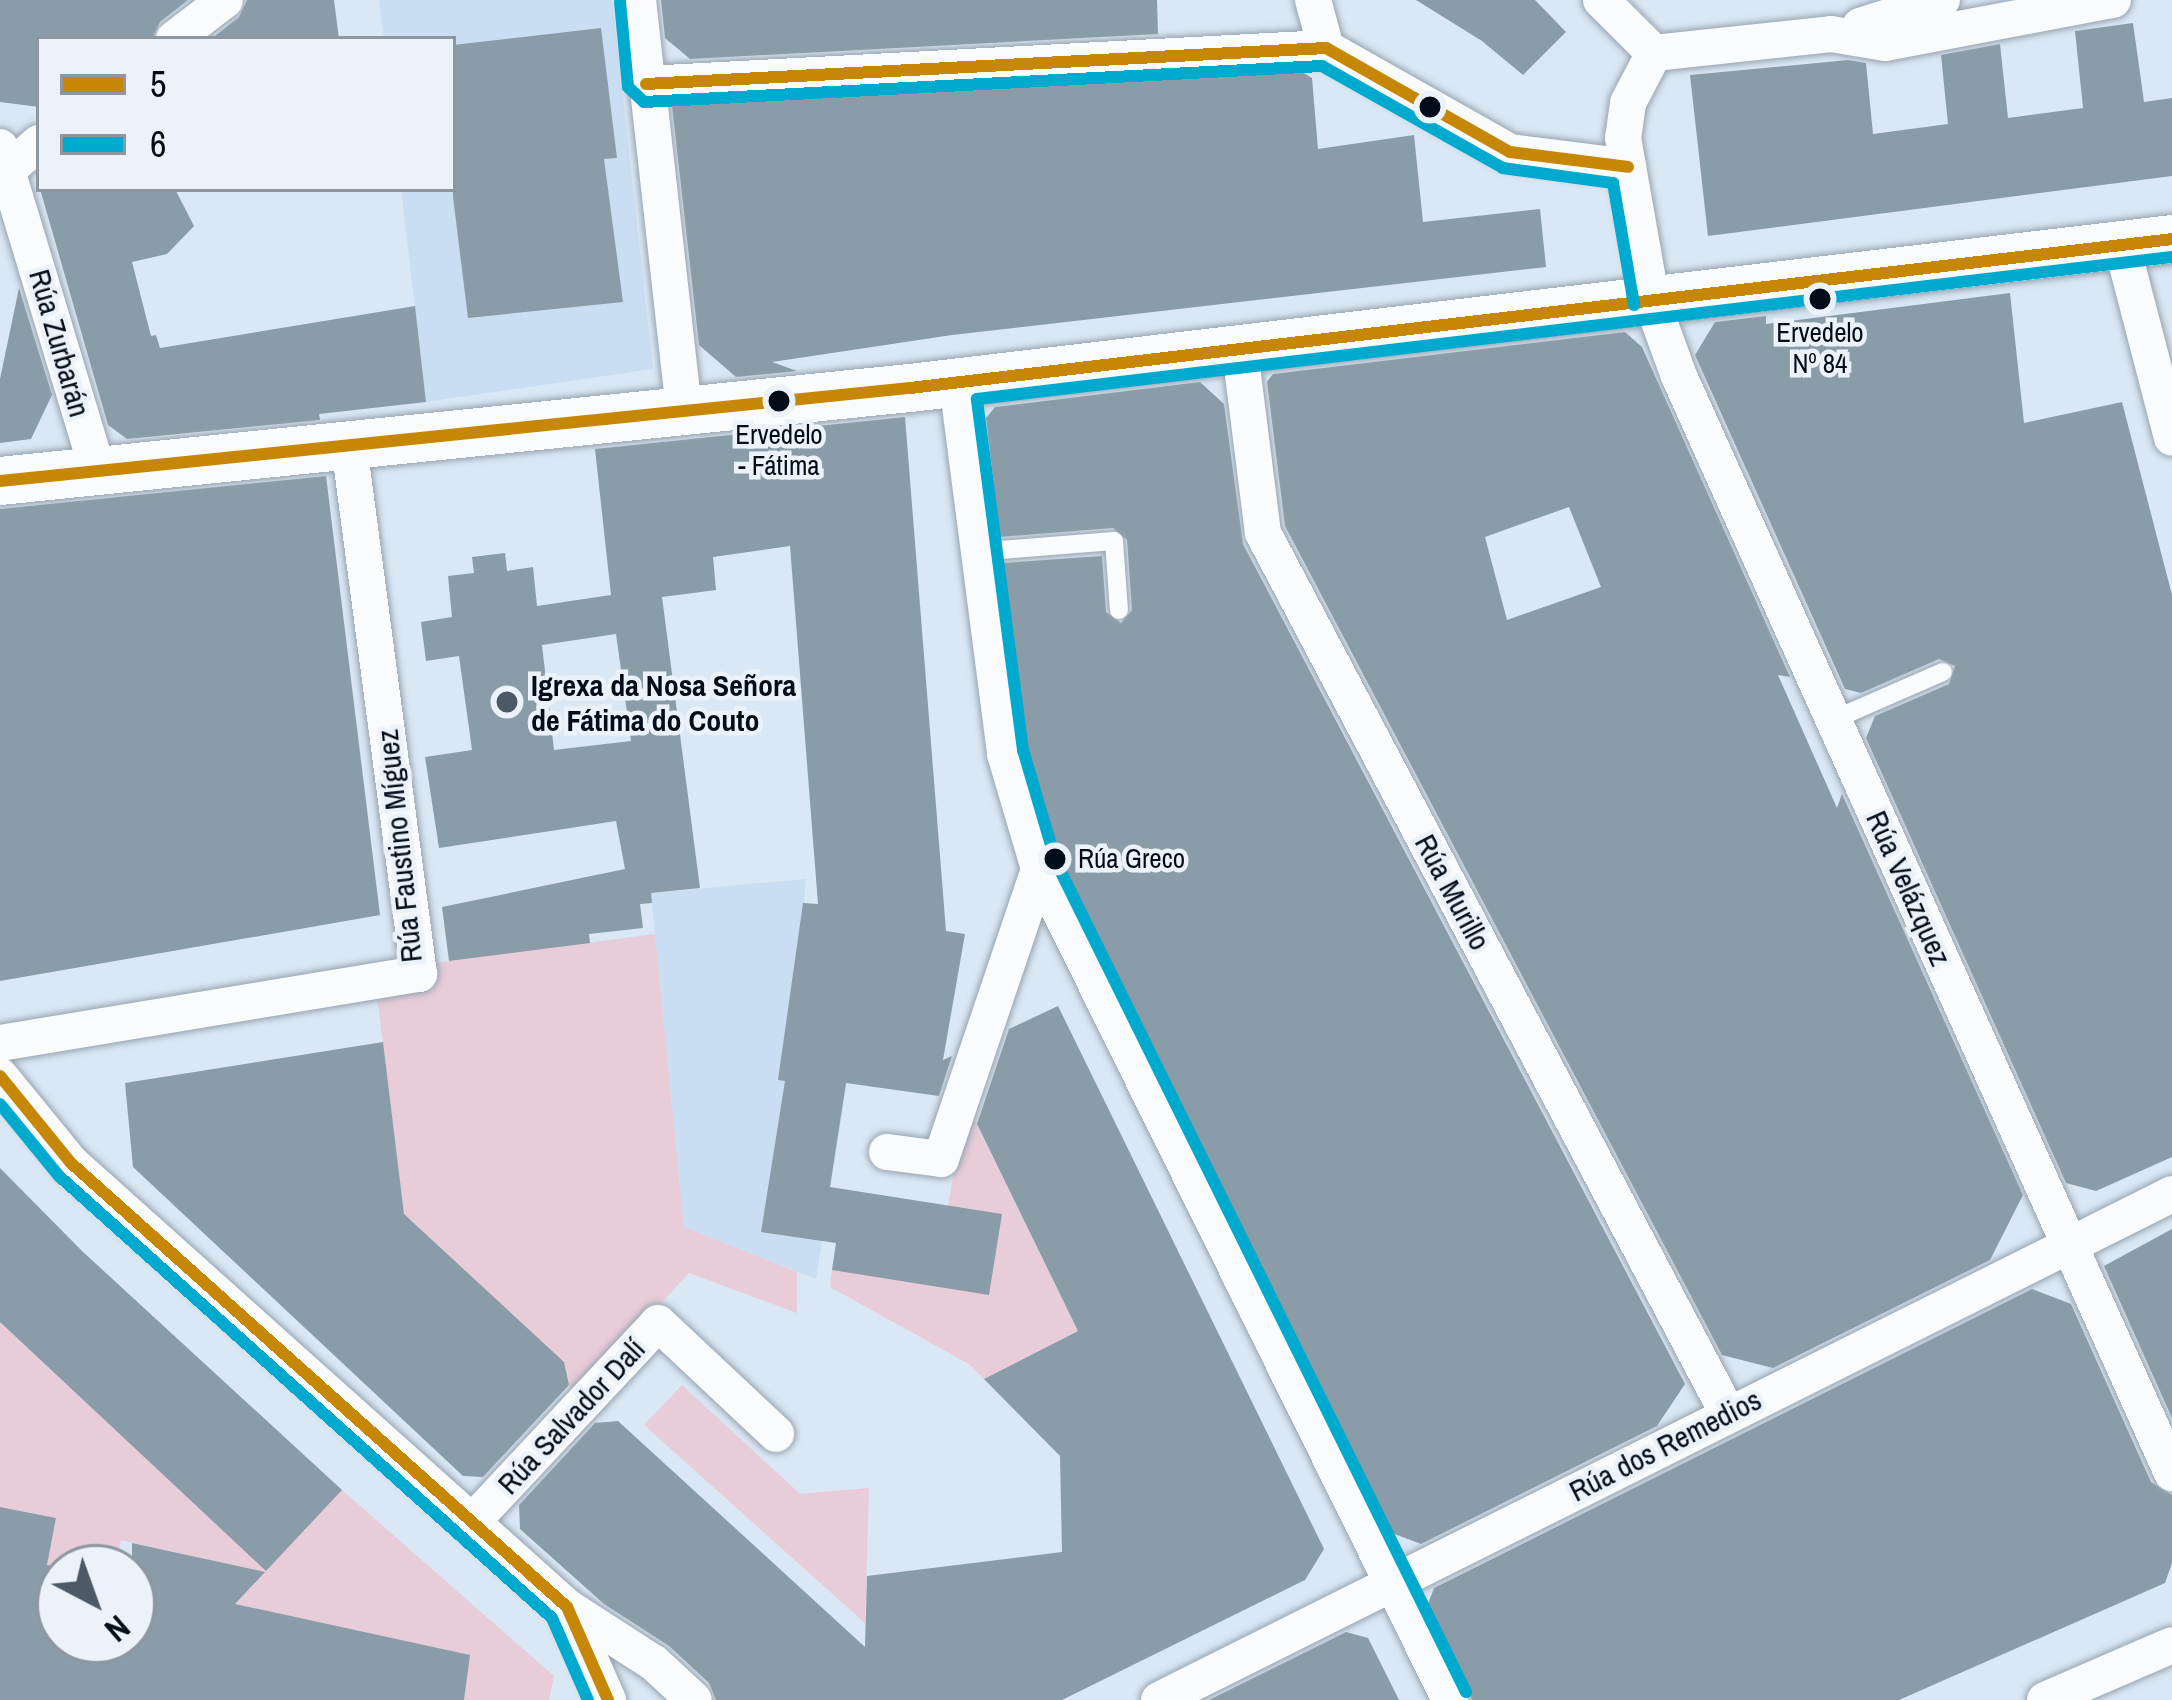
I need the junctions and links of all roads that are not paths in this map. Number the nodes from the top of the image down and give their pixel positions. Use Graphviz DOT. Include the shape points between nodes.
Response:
graph roads {
  1 [pos="225,0"];
  2 [pos="638,0"];
  3 [pos="1313,0"];
  4 [pos="1601,0"];
  5 [pos="1942,0"];
  6 [pos="2113,0"];
  7 [pos="1831,34"];
  8 [pos="177,36"];
  9 [pos="1327,48"];
  10 [pos="1654,53"];
  11 [pos="646,83"];
  12 [pos="36,144"];
  13 [pos="5,158"];
  14 [pos="1628,167"];
  15 [pos="2172,239"];
  16 [pos="2122,246"];
  17 [pos="1652,302"];
  18 [pos="1240,351"];
  19 [pos="957,382"];
  20 [pos="684,411"];
  21 [pos="2172,437"];
  22 [pos="349,445"];
  23 [pos="98,471"];
  24 [pos="0,481"];
  25 [pos="975,552"];
  26 [pos="1119,610"];
  27 [pos="1943,672"];
  28 [pos="1833,720"];
  29 [pos="1039,869"];
  30 [pos="0,1043"];
  31 [pos="0,1076"];
  32 [pos="887,1152"];
  33 [pos="2172,1194"];
  34 [pos="2069,1244"];
  35 [pos="1728,1414"];
  36 [pos="776,1434"];
  37 [pos="2172,1473"];
  38 [pos="472,1522"];
  39 [pos="1391,1582"];
  40 [pos="567,1607"];
  41 [pos="2172,1645"];
  42 [pos="608,1700"];
  43 [pos="694,1700"];
  44 [pos="1159,1700"];
  45 [pos="1450,1700"];
  46 [pos="2045,1700"];
  1 -- 8 [label="street"];
  2 -- 11 [label="street"];
  3 -- 9 [label="street"];
  4 -- 10 [label="street"];
  5 -- 7 [label="street"];
  6 -- 7 [label="street" via="1885,43"];
  7 -- 10 [label="street"];
  9 -- 11 [label="street"];
  9 -- 14 [label="street" via="1510,152"];
  10 -- 14 [label="street, Rúa Velázquez" via="1628,103"];
  11 -- 20 [label="street"];
  12 -- 13 [label="street"];
  13 -- 23 [label="street, Rúa Zurbarán"];
  14 -- 17 [label="street, Rúa Velázquez"];
  15 -- 16 [label="street"];
  16 -- 17 [label="street"];
  16 -- 21 [label="street"];
  17 -- 18 [label="street"];
  17 -- 28 [label="street, Rúa Velázquez"];
  18 -- 19 [label="street"];
  18 -- 35 [label="street, Rúa Murillo" via="1263,533"];
  19 -- 20 [label="street"];
  19 -- 25 [label="street"];
  20 -- 22 [label="street"];
  22 -- 23 [label="street"];
  22 -- 30 [label="street, Rúa Faustino Míguez" via="418,974"];
  23 -- 24 [label="street"];
  25 -- 26 [label="lane" via="1114,541"];
  25 -- 29 [label="street" via="1005,754"];
  27 -- 28 [label="lane"];
  28 -- 34 [label="street, Rúa Velázquez"];
  29 -- 32 [label="street" via="941,1160"];
  29 -- 39 [label="street"];
  31 -- 38 [label="street, Rúa Salvador Dalí" via="71,1162"];
  33 -- 34 [label="street, Rúa dos Remedios"];
  34 -- 35 [label="street, Rúa dos Remedios"];
  34 -- 37 [label="street, Rúa Velázquez"];
  35 -- 39 [label="street, Rúa dos Remedios"];
  36 -- 38 [label="street, Rúa Salvador Dalí" via="658,1322"];
  38 -- 40 [label="street, Rúa Salvador Dalí"];
  39 -- 44 [label="street, Rúa dos Remedios"];
  39 -- 45 [label="street"];
  40 -- 42 [label="street, Rúa Salvador Dalí"];
  40 -- 43 [label="street, Rúa Salvador Dalí" via="654,1663"];
  41 -- 46 [label="street"];
}
